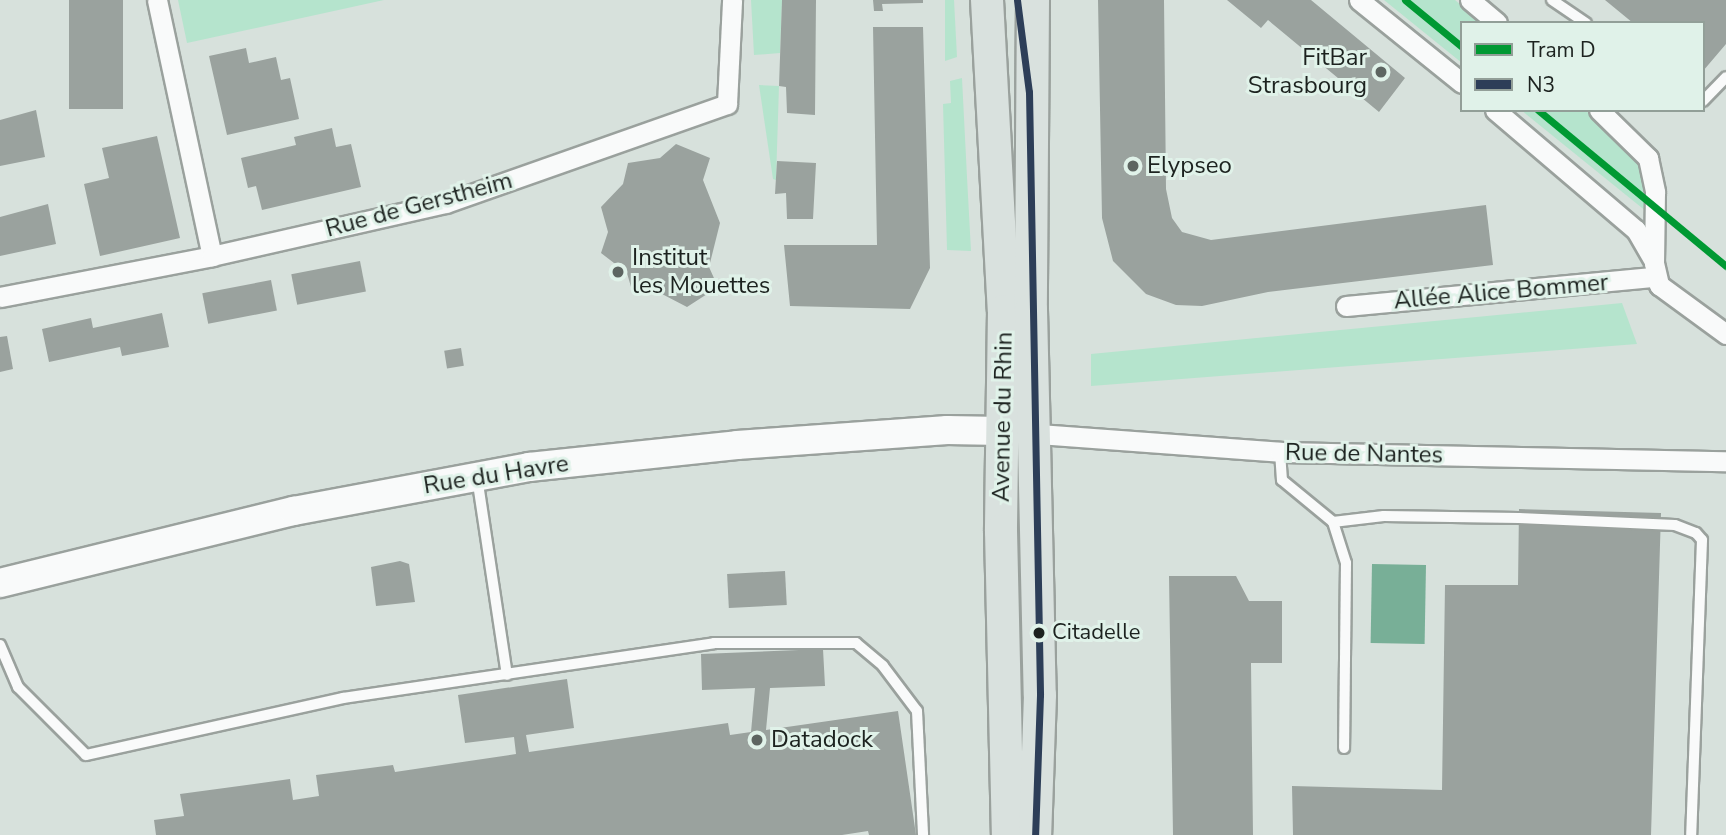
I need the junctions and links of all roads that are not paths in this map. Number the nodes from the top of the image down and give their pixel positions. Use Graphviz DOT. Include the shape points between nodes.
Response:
graph roads {
  1 [pos="158,0"];
  2 [pos="732,0"];
  3 [pos="987,0"];
  4 [pos="1017,0"];
  5 [pos="1033,0"];
  6 [pos="1359,0"];
  7 [pos="1470,0"];
  8 [pos="1552,0"];
  9 [pos="1495,21"];
  10 [pos="1583,21"];
  11 [pos="1726,77"];
  12 [pos="1460,81"];
  13 [pos="1029,92"];
  14 [pos="1705,99"];
  15 [pos="1497,112"];
  16 [pos="1601,112"];
  17 [pos="212,256"];
  18 [pos="1655,270"];
  19 [pos="0,297"];
  20 [pos="1346,306"];
  21 [pos="1726,334"];
  22 [pos="1018,433"];
  23 [pos="1280,453"];
  24 [pos="1726,461"];
  25 [pos="477,477"];
  26 [pos="1333,522"];
  27 [pos="0,583"];
  28 [pos="0,645"];
  29 [pos="507,675"];
  30 [pos="1344,748"];
  31 [pos="923,835"];
  32 [pos="1008,835"];
  33 [pos="1035,835"];
  34 [pos="1692,835"];
  1 -- 17 [label="street"];
  2 -- 17 [label="street, Rue de Gerstheim" via="727,104 446,203"];
  3 -- 22 [label="main road, Avenue du Rhin" via="1004,310"];
  4 -- 13 [label="main road"];
  5 -- 13 [label="main road, Avenue du Rhin"];
  6 -- 12 [label="street"];
  7 -- 9 [label="street"];
  8 -- 10 [label="lane"];
  11 -- 14 [label="lane"];
  13 -- 22 [label="main road, Avenue du Rhin"];
  15 -- 18 [label="street" via="1636,230"];
  16 -- 18 [label="street" via="1648,158 1656,207"];
  17 -- 19 [label="street, Rue de Gerstheim"];
  18 -- 20 [label="street, Allée Alice Bommer"];
  18 -- 21 [label="street" via="1659,285"];
  22 -- 23 [label="street, Rue de Nantes"];
  22 -- 25 [label="main road, Rue du Havre" via="947,430 725,446"];
  22 -- 32 [label="main road, Avenue du Rhin"];
  22 -- 33 [label="main road, Avenue du Rhin" via="1040,695"];
  23 -- 24 [label="street, Rue de Nantes"];
  23 -- 26 [label="lane" via="1282,480"];
  25 -- 27 [label="main road, Rue du Havre" via="282,514"];
  25 -- 29 [label="lane"];
  26 -- 30 [label="lane" via="1346,564"];
  26 -- 34 [label="lane" via="1384,516 1519,518 1675,525 1696,533 1702,540"];
  28 -- 29 [label="lane" via="18,687 86,755 343,698"];
  29 -- 31 [label="lane" via="714,643 856,643 883,666 917,711"];
}
